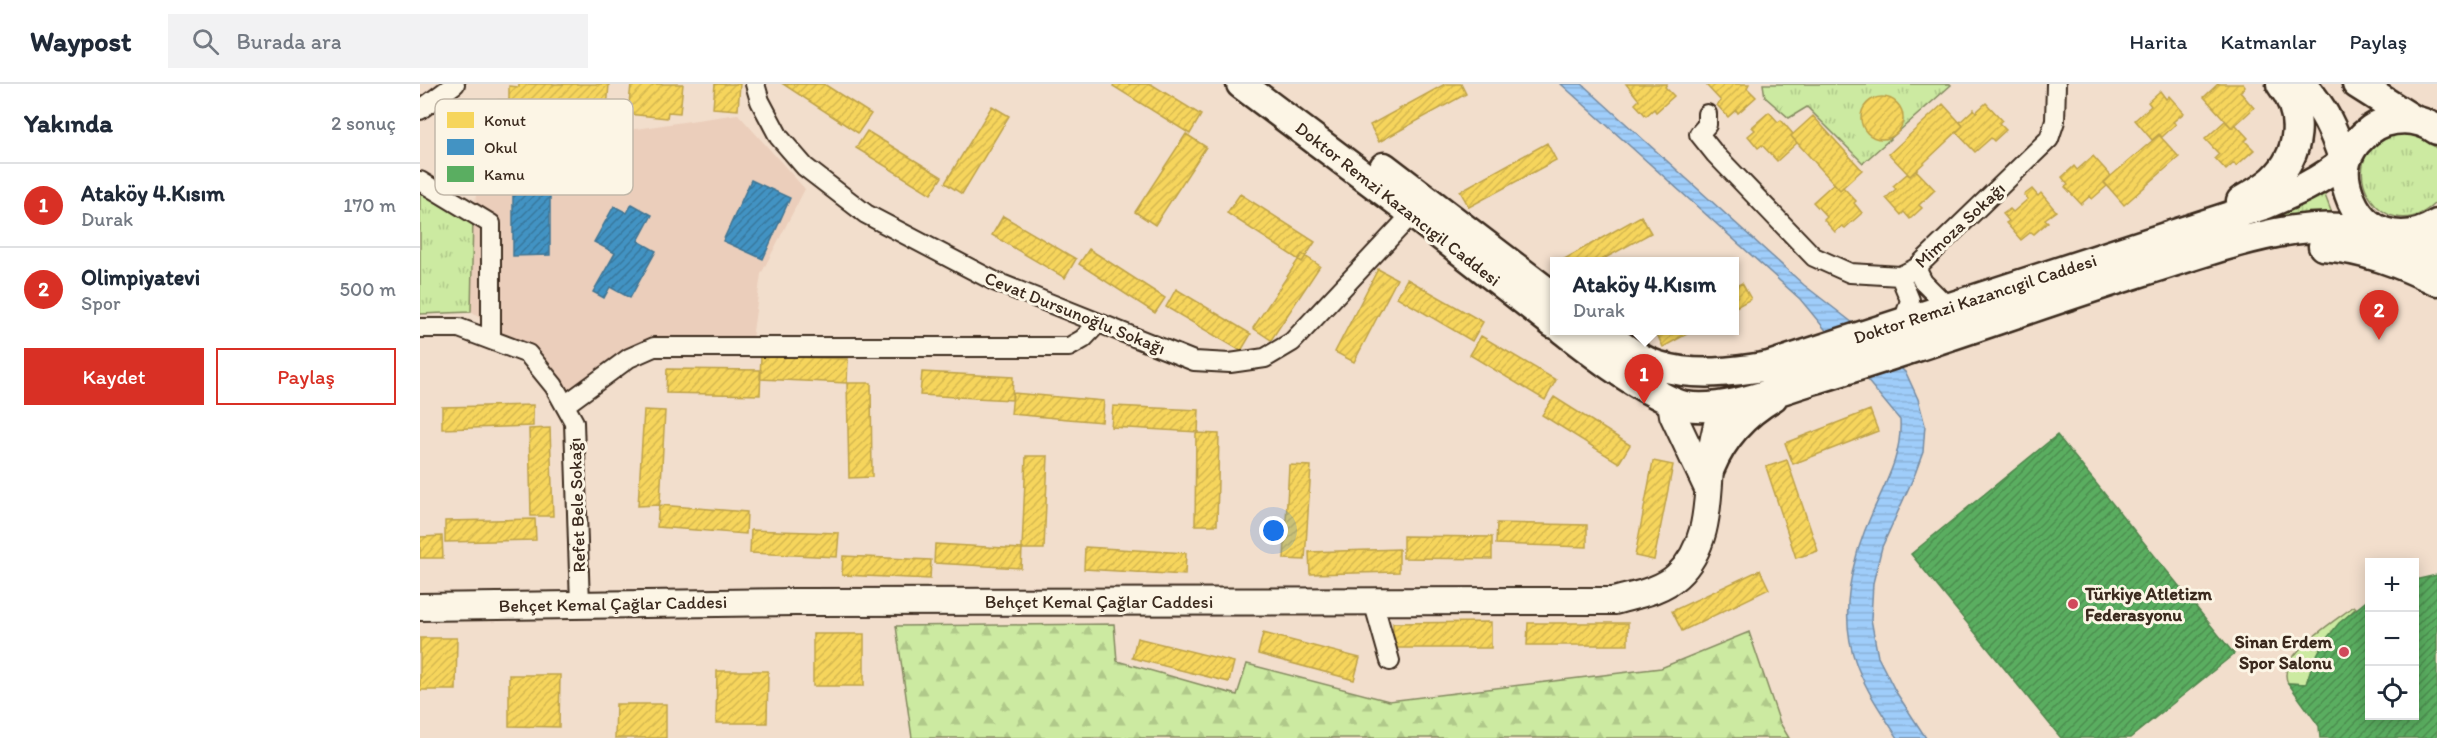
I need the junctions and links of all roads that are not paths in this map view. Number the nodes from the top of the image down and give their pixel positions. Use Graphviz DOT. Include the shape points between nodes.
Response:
graph roads {
  1 [pos="455,84"];
  2 [pos="755,84"];
  3 [pos="1241,84"];
  4 [pos="1274,84"];
  5 [pos="2056,84"];
  6 [pos="2281,84"];
  7 [pos="2302,84"];
  8 [pos="2357,84"];
  9 [pos="435,99"];
  10 [pos="436,99"];
  11 [pos="420,111"];
  12 [pos="1707,114"];
  13 [pos="2429,121"];
  14 [pos="2344,161"];
  15 [pos="420,181"];
  16 [pos="435,190"];
  17 [pos="443,195"];
  18 [pos="1412,214"];
  19 [pos="2437,224"];
  20 [pos="2201,225"];
  21 [pos="2389,234"];
  22 [pos="2437,256"];
  23 [pos="1908,272"];
  24 [pos="2135,274"];
  25 [pos="2437,281"];
  26 [pos="1550,294"];
  27 [pos="1950,308"];
  28 [pos="1550,321"];
  29 [pos="1098,323"];
  30 [pos="420,328"];
  31 [pos="1897,334"];
  32 [pos="1569,335"];
  33 [pos="1607,335"];
  34 [pos="491,338"];
  35 [pos="1683,370"];
  36 [pos="1720,372"];
  37 [pos="1797,384"];
  38 [pos="1671,402"];
  39 [pos="565,405"];
  40 [pos="1722,405"];
  41 [pos="1709,478"];
  42 [pos="1373,601"];
  43 [pos="580,604"];
  44 [pos="420,607"];
  45 [pos="1390,661"];
  1 -- 10 [label="street"];
  2 -- 29 [label="street, Cevat Dursunoğlu Sokağı" via="779,137 805,167 866,214 994,281"];
  3 -- 18 [label="main road, Doktor Remzi Kazancıgil Caddesi"];
  4 -- 26 [label="main road, Doktor Remzi Kazancıgil Caddesi"];
  5 -- 23 [label="street, Mimoza Sokağı" via="2055,121 2049,139"];
  6 -- 20 [label="main road" via="2298,119 2291,157 2272,181"];
  7 -- 14 [label="main road" via="2335,131"];
  8 -- 13 [label="main road"];
  9 -- 11 [label="street"];
  12 -- 23 [label="street, Mimoza Sokağı" via="1707,124 1699,134 1814,257 1850,273"];
  13 -- 14 [label="main road, Doktor Remzi Kazancıgil Caddesi" via="2396,119 2379,124 2364,134"];
  14 -- 20 [label="main road, Doktor Remzi Kazancıgil Caddesi" via="2302,190"];
  14 -- 21 [label="main road" via="2344,182 2358,215"];
  15 -- 16 [label="street"];
  17 -- 34 [label="street" via="491,224"];
  18 -- 28 [label="main road, Doktor Remzi Kazancıgil Caddesi"];
  18 -- 29 [label="street, Cevat Dursunoğlu Sokağı" via="1292,342 1265,358 1230,363 1194,361"];
  19 -- 21 [label="main road" via="2409,235"];
  20 -- 27 [label="main road, Doktor Remzi Kazancıgil Caddesi"];
  21 -- 22 [label="main road"];
  21 -- 24 [label="main road, Doktor Remzi Kazancıgil Caddesi" via="2330,228 2293,230"];
  23 -- 27 [label="street"];
  23 -- 31 [label="street" via="1910,300"];
  24 -- 25 [label="main road" via="2201,267 2294,247 2317,246 2357,250"];
  24 -- 31 [label="main road, Doktor Remzi Kazancıgil Caddesi"];
  27 -- 31 [label="main road, Doktor Remzi Kazancıgil Caddesi"];
  29 -- 39 [label="street" via="1069,347 654,347 629,358"];
  30 -- 34 [label="street, Refet Bele Sokağı" via="459,328"];
  31 -- 36 [label="main road, Doktor Remzi Kazancıgil Caddesi" via="1822,348 1769,366"];
  31 -- 37 [label="main road" via="1838,372"];
  32 -- 38 [label="main road" via="1617,372"];
  33 -- 35 [label="main road, Doktor Remzi Kazancıgil Caddesi" via="1659,366"];
  34 -- 39 [label="street, Refet Bele Sokağı" via="528,354"];
  35 -- 36 [label="main road, Doktor Remzi Kazancıgil Caddesi"];
  35 -- 38 [label="main road" via="1672,387"];
  36 -- 40 [label="main road" via="1725,391"];
  37 -- 40 [label="main road"];
  37 -- 41 [label="main road" via="1734,427 1717,452"];
  38 -- 40 [label="main road" via="1685,406"];
  38 -- 41 [label="main road" via="1673,415"];
  39 -- 43 [label="street, Refet Bele Sokağı" via="574,422"];
  40 -- 41 [label="main road, Behçet Kemal Çağlar Caddesi"];
  41 -- 42 [label="main road, Behçet Kemal Çağlar Caddesi" via="1707,512 1696,551 1677,576 1652,591 1614,601"];
  42 -- 43 [label="main road, Behçet Kemal Çağlar Caddesi"];
  42 -- 45 [label="street"];
  43 -- 44 [label="main road, Behçet Kemal Çağlar Caddesi"];
}
